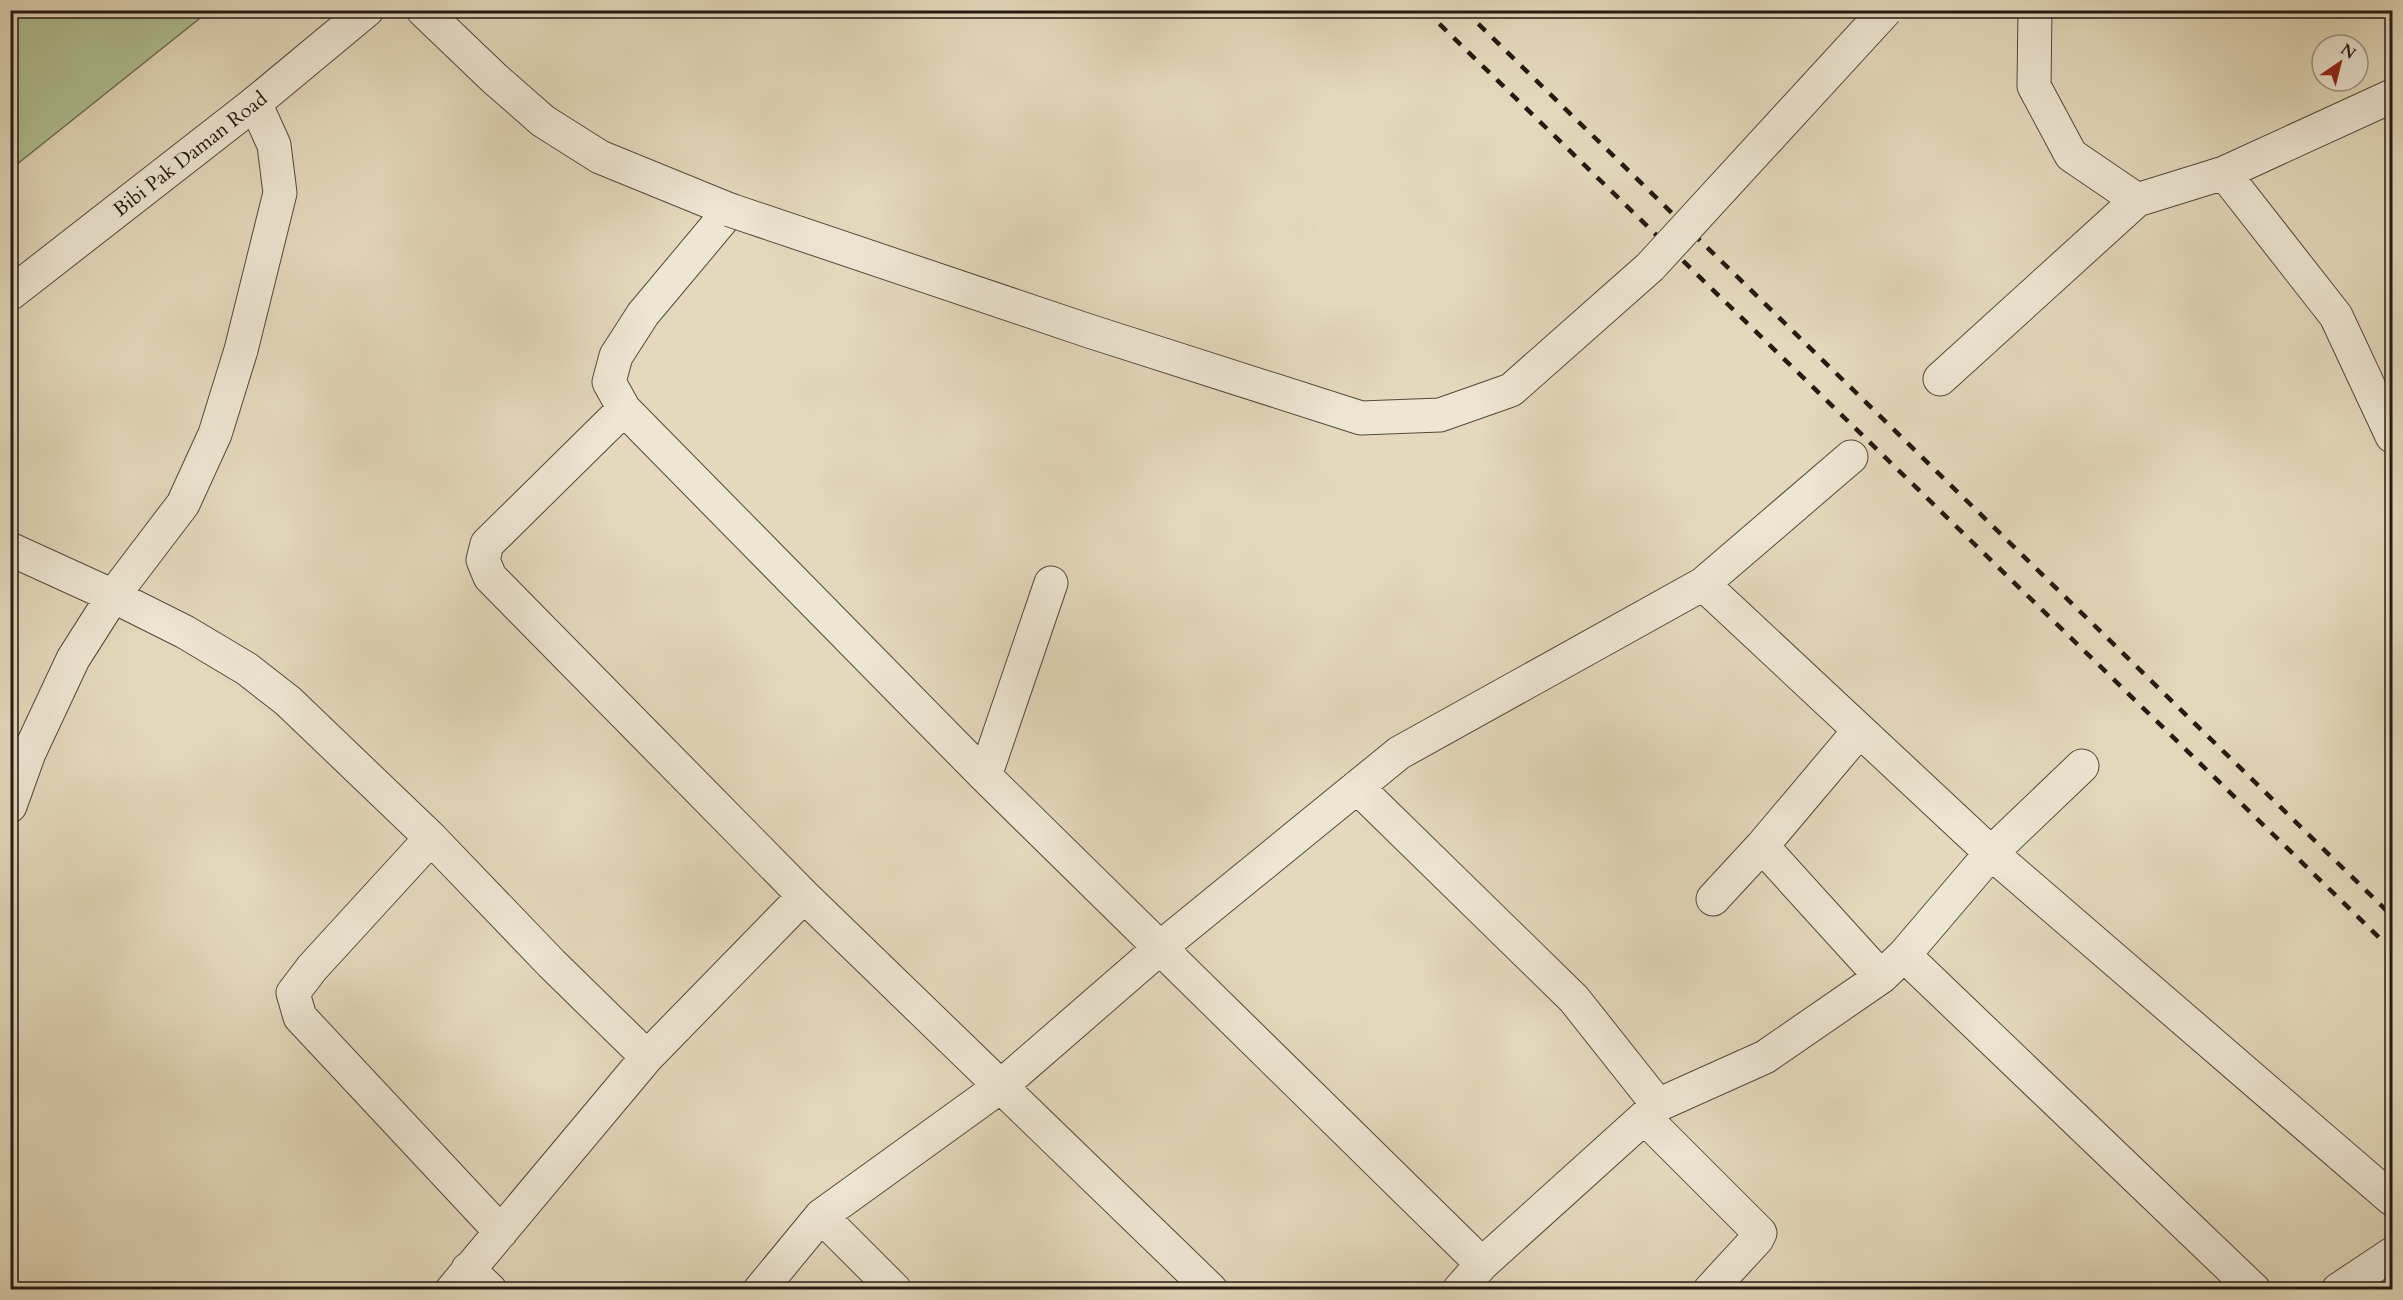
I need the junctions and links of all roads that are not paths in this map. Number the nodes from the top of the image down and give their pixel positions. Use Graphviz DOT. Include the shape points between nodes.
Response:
graph roads {
  1 [pos="367,10"];
  2 [pos="423,10"];
  3 [pos="1886,10"];
  4 [pos="2035,10"];
  5 [pos="2392,96"];
  6 [pos="255,103"];
  7 [pos="2224,173"];
  8 [pos="2137,200"];
  9 [pos="730,210"];
  10 [pos="10,294"];
  11 [pos="1940,379"];
  12 [pos="624,409"];
  13 [pos="2392,436"];
  14 [pos="1851,457"];
  15 [pos="10,549"];
  16 [pos="1051,583"];
  17 [pos="1703,584"];
  18 [pos="113,596"];
  19 [pos="1858,731"];
  20 [pos="2082,766"];
  21 [pos="985,776"];
  22 [pos="1357,787"];
  23 [pos="10,806"];
  24 [pos="431,838"];
  25 [pos="1762,846"];
  26 [pos="1991,853"];
  27 [pos="804,896"];
  28 [pos="1713,899"];
  29 [pos="1161,947"];
  30 [pos="1892,966"];
  31 [pos="647,1057"];
  32 [pos="1001,1086"];
  33 [pos="1651,1111"];
  34 [pos="2392,1199"];
  35 [pos="821,1216"];
  36 [pos="501,1232"];
  37 [pos="2392,1254"];
  38 [pos="1482,1264"];
  39 [pos="470,1283"];
  40 [pos="2244,1287"];
  41 [pos="760,1290"];
  42 [pos="895,1290"];
  43 [pos="1211,1290"];
  44 [pos="1459,1290"];
  45 [pos="1710,1290"];
  46 [pos="2338,1290"];
  1 -- 6 [label="street, Bibi Pak Daman Road"];
  2 -- 9 [label="street" via="494,78 553,127 600,157"];
  3 -- 9 [label="street, bridge" via="1650,267 1511,390 1440,415 1361,418"];
  4 -- 8 [label="street" via="2034,86 2071,154"];
  5 -- 7 [label="street"];
  6 -- 10 [label="street, Bibi Pak Daman Road"];
  6 -- 18 [label="street" via="274,145 280,193 241,350 215,434 183,504"];
  7 -- 8 [label="street"];
  7 -- 13 [label="street" via="2336,316"];
  8 -- 11 [label="street"];
  9 -- 12 [label="street" via="643,314 616,356 609,382"];
  12 -- 21 [label="street"];
  12 -- 27 [label="street" via="487,544 483,560 490,577"];
  14 -- 17 [label="street"];
  15 -- 18 [label="street"];
  16 -- 21 [label="street"];
  17 -- 19 [label="street"];
  17 -- 22 [label="street" via="1399,753"];
  18 -- 23 [label="street" via="73,659 29,753"];
  18 -- 24 [label="street" via="247,669 288,701"];
  19 -- 25 [label="street"];
  19 -- 26 [label="street"];
  20 -- 26 [label="street"];
  21 -- 29 [label="street"];
  22 -- 29 [label="street"];
  22 -- 33 [label="street" via="1574,999"];
  24 -- 31 [label="street"];
  24 -- 36 [label="street" via="293,993 300,1017"];
  25 -- 28 [label="street"];
  25 -- 30 [label="street"];
  26 -- 30 [label="street"];
  26 -- 34 [label="street"];
  27 -- 31 [label="street"];
  27 -- 32 [label="street"];
  29 -- 32 [label="street"];
  29 -- 38 [label="street"];
  30 -- 33 [label="street" via="1766,1057"];
  30 -- 40 [label="street"];
  31 -- 36 [label="street"];
  32 -- 35 [label="street"];
  32 -- 43 [label="street"];
  33 -- 38 [label="street"];
  33 -- 45 [label="street" via="1760,1233"];
  35 -- 41 [label="street"];
  35 -- 42 [label="street"];
  36 -- 39 [label="street"];
  37 -- 46 [label="street"];
  38 -- 44 [label="street"];
}
